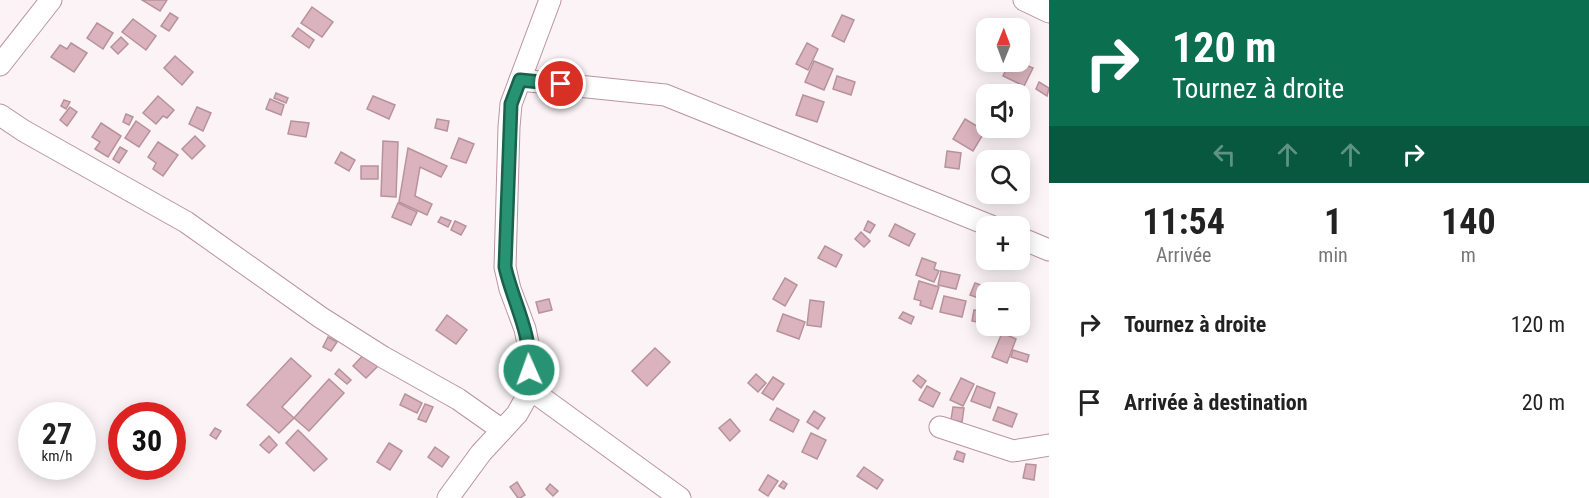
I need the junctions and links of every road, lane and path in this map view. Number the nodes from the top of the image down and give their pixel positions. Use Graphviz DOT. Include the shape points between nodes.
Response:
graph roads {
  1 [pos="51,0"];
  2 [pos="550,0"];
  3 [pos="1024,0"];
  4 [pos="1049,12"];
  5 [pos="4,52"];
  6 [pos="520,80"];
  7 [pos="0,115"];
  8 [pos="976,220"];
  9 [pos="1030,242"];
  10 [pos="1049,250"];
  11 [pos="527,387"];
  12 [pos="940,427"];
  13 [pos="502,430"];
  14 [pos="1049,445"];
  15 [pos="448,498"];
  16 [pos="680,498"];
  1 -- 5 [label="street"];
  2 -- 6 [label="street"];
  3 -- 4 [label="street"];
  6 -- 8 [label="street" via="665,95"];
  6 -- 11 [label="street" via="511,104 509,127 505,267 530,353"];
  7 -- 13 [label="street" via="186,222 321,317"];
  9 -- 10 [label="street"];
  11 -- 13 [label="street" via="517,414"];
  11 -- 16 [label="street"];
  12 -- 14 [label="street" via="1013,450"];
  13 -- 15 [label="street"];
}
